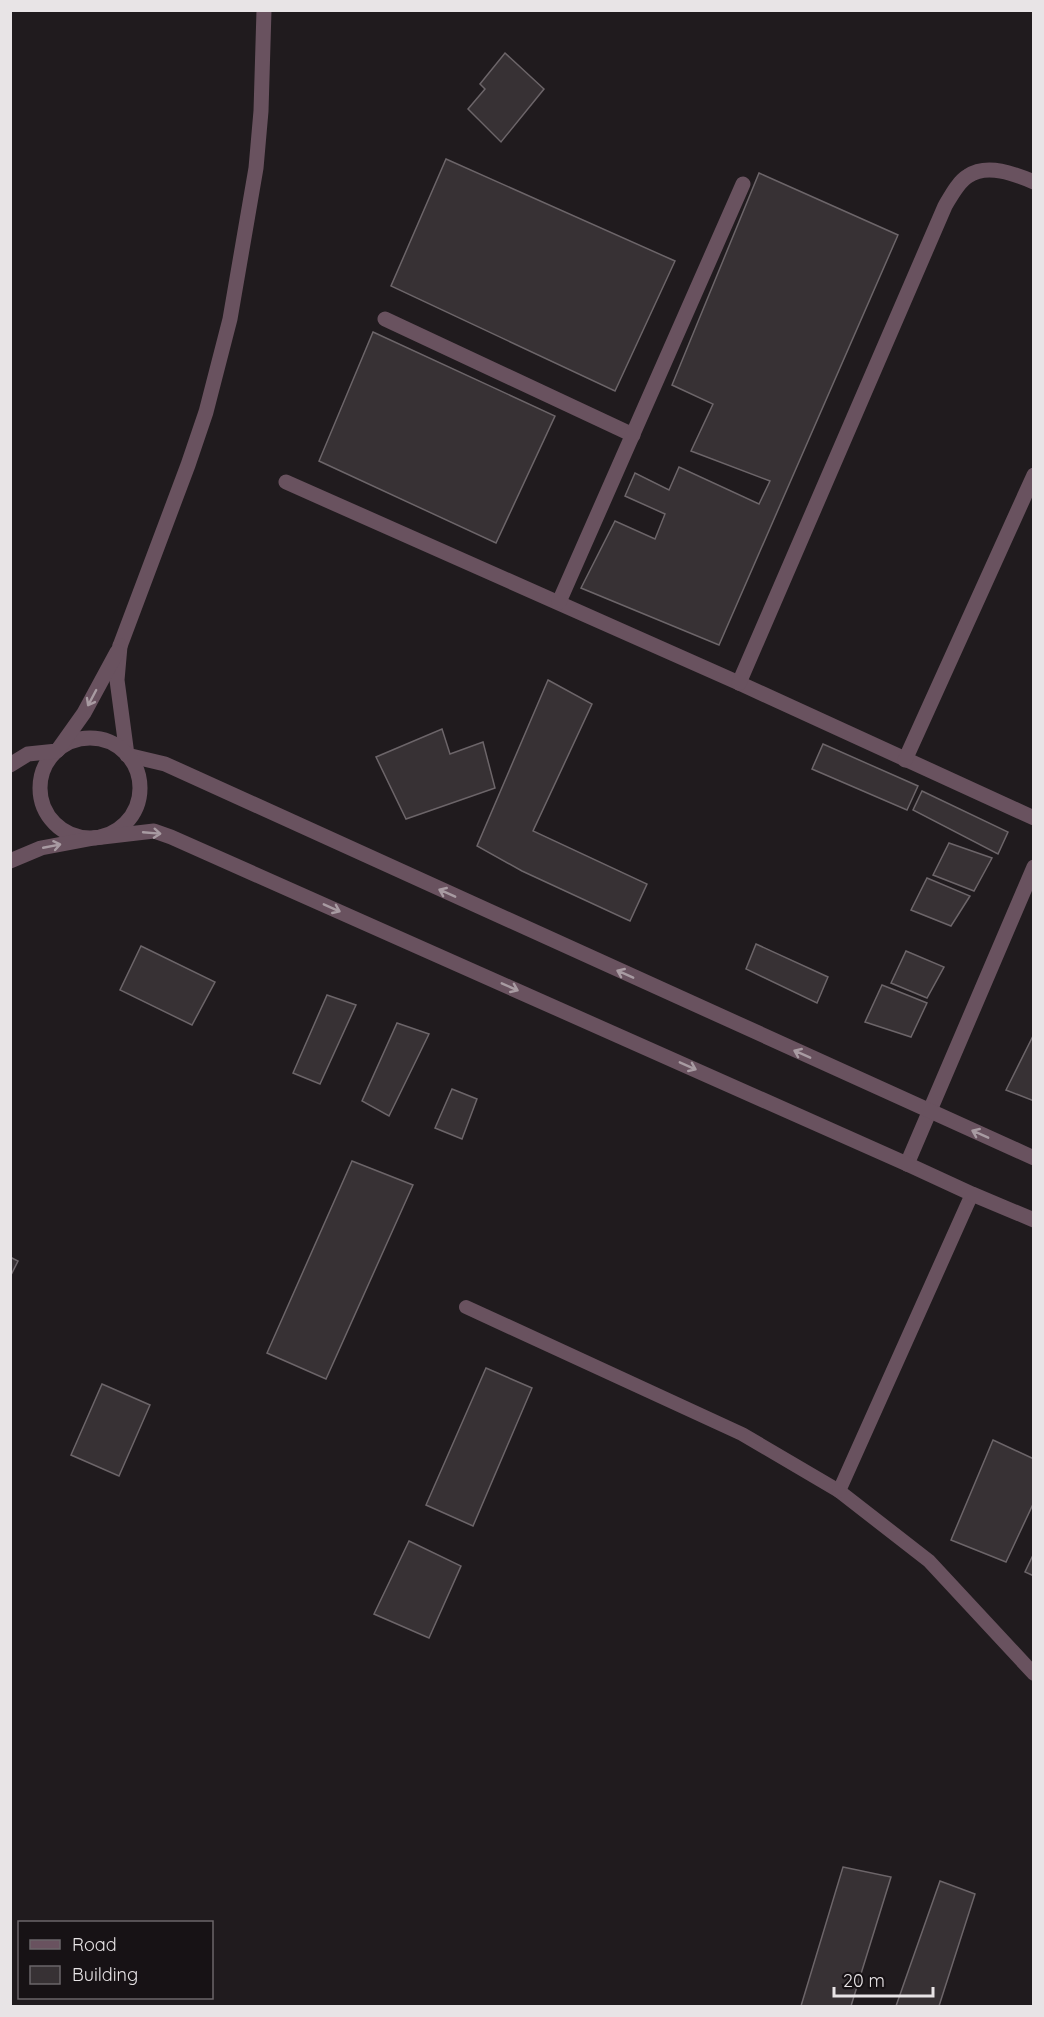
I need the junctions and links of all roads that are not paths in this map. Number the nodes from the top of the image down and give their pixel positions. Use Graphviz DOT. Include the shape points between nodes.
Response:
graph roads {
  1 [pos="264,10"];
  2 [pos="1034,182"];
  3 [pos="743,184"];
  4 [pos="385,319"];
  5 [pos="633,435"];
  6 [pos="1034,475"];
  7 [pos="286,482"];
  8 [pos="559,602"];
  9 [pos="120,646"];
  10 [pos="739,683"];
  11 [pos="57,751"];
  12 [pos="127,754"];
  13 [pos="905,760"];
  14 [pos="10,765"];
  15 [pos="1034,818"];
  16 [pos="94,838"];
  17 [pos="10,861"];
  18 [pos="1034,867"];
  19 [pos="929,1112"];
  20 [pos="1034,1158"];
  21 [pos="907,1164"];
  22 [pos="972,1194"];
  23 [pos="1034,1220"];
  24 [pos="466,1307"];
  25 [pos="839,1491"];
  26 [pos="1034,1674"];
  1 -- 9 [label="street" via="256,168 227,329 206,412"];
  2 -- 10 [label="street" via="1007,172 983,171 969,175 949,199"];
  3 -- 5 [label="street"];
  4 -- 5 [label="street"];
  5 -- 8 [label="street"];
  6 -- 13 [label="street"];
  7 -- 8 [label="street"];
  8 -- 10 [label="street"];
  9 -- 11 [label="street, one-way" via="84,713"];
  9 -- 12 [label="street" via="117,680"];
  10 -- 13 [label="street"];
  11 -- 12 [label="street" via="69,742 85,738 115,744"];
  11 -- 14 [label="street" via="28,754"];
  11 -- 16 [label="street" via="46,762 41,777 44,808 64,831"];
  12 -- 16 [label="street" via="139,783 133,813 110,834"];
  19 -- 12 [label="street, one-way" via="165,764"];
  13 -- 15 [label="street"];
  17 -- 16 [label="street, one-way" via="42,848"];
  16 -- 21 [label="street, one-way" via="154,831 171,837"];
  18 -- 19 [label="street"];
  20 -- 19 [label="street, one-way"];
  19 -- 21 [label="street"];
  21 -- 22 [label="street"];
  22 -- 23 [label="street"];
  22 -- 25 [label="lane"];
  24 -- 25 [label="lane" via="742,1434"];
  25 -- 26 [label="lane" via="929,1561"];
}
